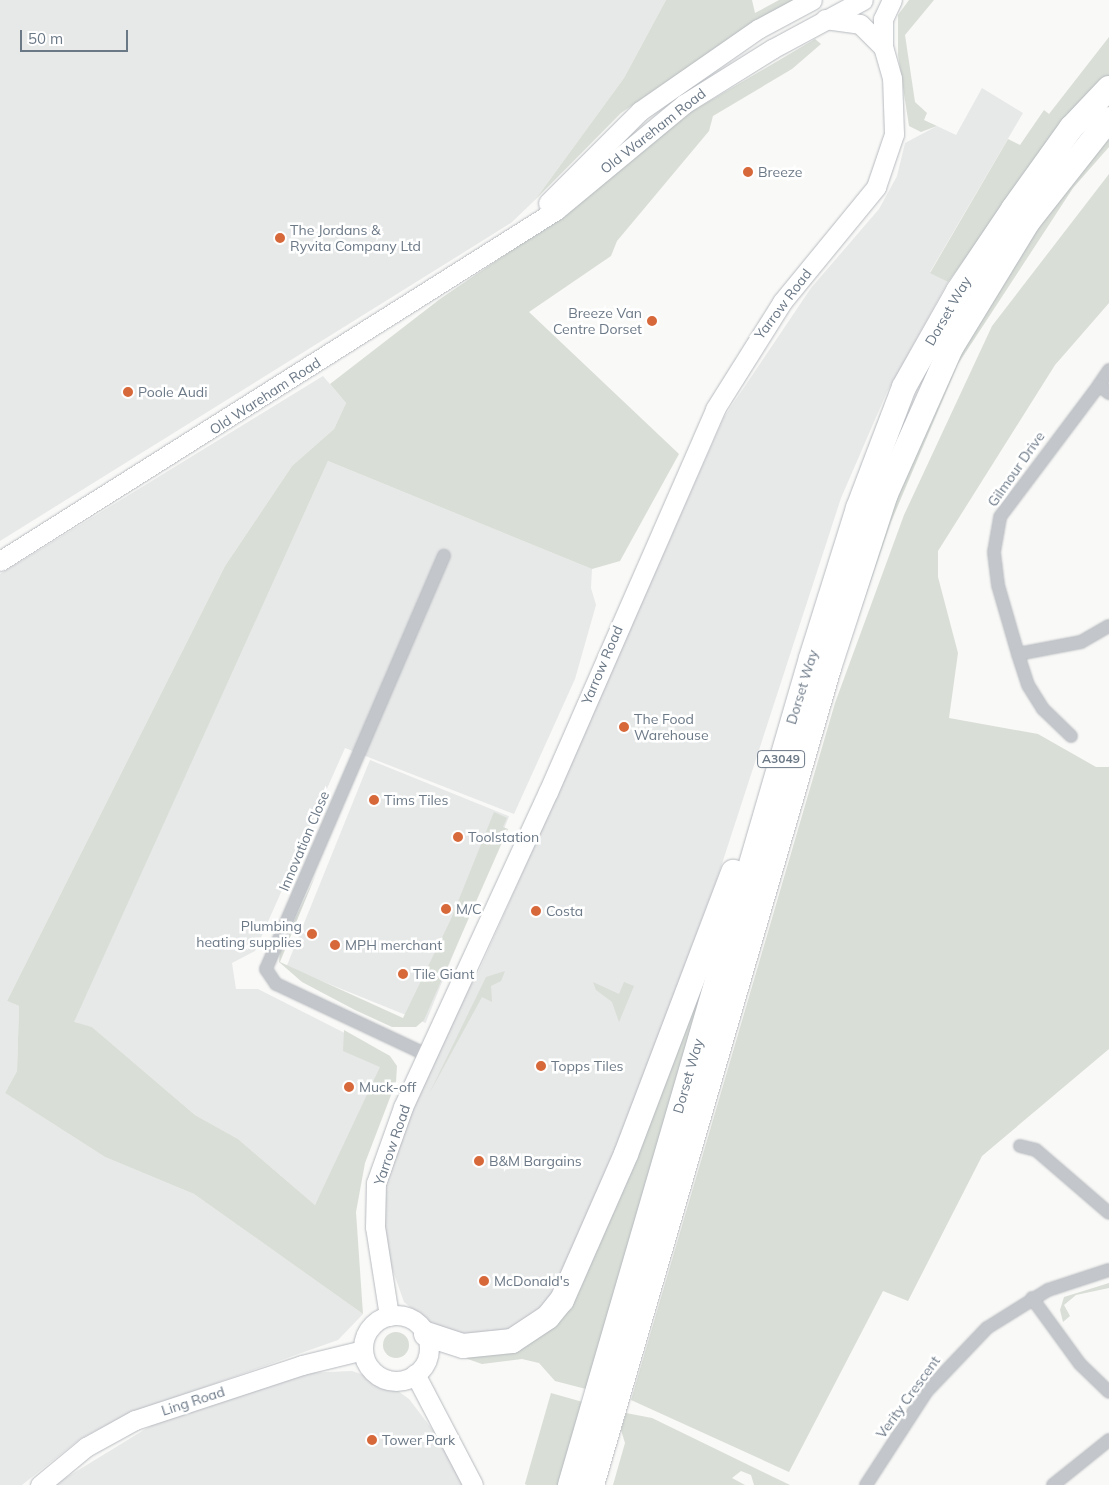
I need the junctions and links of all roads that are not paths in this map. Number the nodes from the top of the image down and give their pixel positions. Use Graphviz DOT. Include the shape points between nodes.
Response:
graph roads {
  1 [pos="812,0"];
  2 [pos="863,0"];
  3 [pos="892,0"];
  4 [pos="825,19"];
  5 [pos="883,47"];
  6 [pos="1109,88"];
  7 [pos="1109,118"];
  8 [pos="528,227"];
  9 [pos="1109,370"];
  10 [pos="1104,389"];
  11 [pos="866,486"];
  12 [pos="444,556"];
  13 [pos="0,561"];
  14 [pos="1109,626"];
  15 [pos="1018,654"];
  16 [pos="1071,736"];
  17 [pos="427,1055"];
  18 [pos="1020,1146"];
  19 [pos="1109,1213"];
  20 [pos="1109,1270"];
  21 [pos="1032,1298"];
  22 [pos="389,1316"];
  23 [pos="426,1334"];
  24 [pos="363,1350"];
  25 [pos="415,1374"];
  26 [pos="1109,1392"];
  27 [pos="1109,1440"];
  28 [pos="40,1485"];
  29 [pos="473,1485"];
  30 [pos="570,1485"];
  31 [pos="592,1485"];
  32 [pos="866,1485"];
  33 [pos="1053,1485"];
  1 -- 8 [label="street, Old Wareham Road" via="758,29 640,111"];
  2 -- 4 [label="street, Old Wareham Road"];
  3 -- 5 [label="street, Yarrow Road" via="883,19"];
  4 -- 5 [label="street, Yarrow Road" via="860,24"];
  4 -- 8 [label="street, Old Wareham Road" via="684,104 556,210"];
  5 -- 17 [label="street, Yarrow Road" via="892,78 894,134 876,186 782,302 715,409 548,792"];
  6 -- 11 [label="highway, Dorset Way / A3049" via="1071,128 958,291 904,387"];
  7 -- 31 [label="highway, Dorset Way / A3049" via="1028,222 951,348 886,494 829,668"];
  8 -- 13 [label="street, Old Wareham Road"];
  9 -- 10 [label="street, Gilmour Drive"];
  10 -- 15 [label="street, Gilmour Drive" via="1000,516 994,552 998,585"];
  11 -- 23 [label="highway" via="849,513 828,570 732,873 693,981 626,1154 562,1300 530,1332 504,1343 463,1346"];
  11 -- 30 [label="highway, Dorset Way / A3049" via="805,677"];
  12 -- 17 [label="street, Innovation Close" via="266,969 276,984"];
  14 -- 15 [label="street" via="1081,642"];
  15 -- 16 [label="street, Gilmour Drive" via="1036,698"];
  17 -- 22 [label="street, Yarrow Road" via="376,1183 375,1227"];
  18 -- 19 [label="street" via="1036,1150"];
  20 -- 21 [label="street, Verity Crescent"];
  21 -- 26 [label="street" via="1080,1364"];
  21 -- 32 [label="street, Verity Crescent" via="956,1357 912,1413"];
  22 -- 23 [label="street" via="412,1319"];
  22 -- 24 [label="street" via="367,1332"];
  23 -- 25 [label="street" via="428,1352"];
  24 -- 25 [label="street" via="366,1361 379,1376 390,1380"];
  24 -- 28 [label="street, Ling Road" via="302,1365 135,1420 86,1447"];
  25 -- 29 [label="street"];
  27 -- 33 [label="street"];
}
